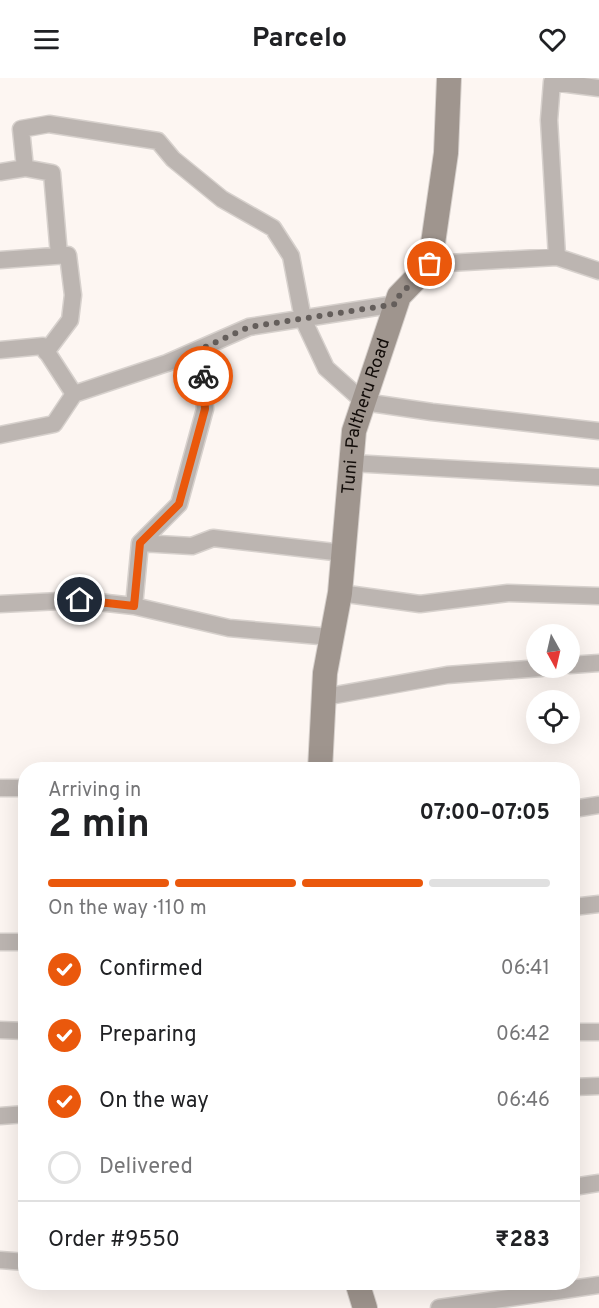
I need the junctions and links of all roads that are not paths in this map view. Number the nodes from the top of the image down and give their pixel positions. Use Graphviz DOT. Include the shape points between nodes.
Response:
graph roads {
  1 [pos="449,78"];
  2 [pos="599,88"];
  3 [pos="25,168"];
  4 [pos="0,172"];
  5 [pos="59,255"];
  6 [pos="557,257"];
  7 [pos="0,260"];
  8 [pos="430,264"];
  9 [pos="599,271"];
  10 [pos="396,304"];
  11 [pos="303,319"];
  12 [pos="201,349"];
  13 [pos="0,350"];
  14 [pos="46,352"];
  15 [pos="74,393"];
  16 [pos="364,402"];
  17 [pos="599,431"];
  18 [pos="0,435"];
  19 [pos="351,463"];
  20 [pos="599,477"];
  21 [pos="140,543"];
  22 [pos="343,553"];
  23 [pos="340,593"];
  24 [pos="599,596"];
  25 [pos="0,604"];
  26 [pos="134,606"];
  27 [pos="332,637"];
  28 [pos="599,663"];
  29 [pos="580,664"];
  30 [pos="526,669"];
  31 [pos="324,697"];
  32 [pos="320,762"];
  33 [pos="0,788"];
  34 [pos="18,788"];
  35 [pos="599,805"];
  36 [pos="580,808"];
  37 [pos="599,904"];
  38 [pos="580,906"];
  39 [pos="0,942"];
  40 [pos="18,942"];
  41 [pos="0,1030"];
  42 [pos="18,1031"];
  43 [pos="580,1032"];
  44 [pos="599,1032"];
  45 [pos="599,1086"];
  46 [pos="580,1087"];
  47 [pos="18,1115"];
  48 [pos="0,1116"];
  49 [pos="599,1183"];
  50 [pos="580,1186"];
  51 [pos="0,1260"];
  52 [pos="18,1261"];
  53 [pos="599,1285"];
  54 [pos="580,1288"];
  55 [pos="359,1290"];
  56 [pos="564,1290"];
  57 [pos="365,1308"];
  58 [pos="439,1308"];
  1 -- 8 [label="street" via="446,153"];
  2 -- 6 [label="street" via="552,82 549,120"];
  3 -- 4 [label="street"];
  3 -- 5 [label="street" via="52,173"];
  3 -- 11 [label="street" via="21,129 49,124 158,141 173,159 222,199 273,228 291,256"];
  5 -- 7 [label="street"];
  5 -- 14 [label="street" via="68,255 73,295 70,320"];
  6 -- 8 [label="street"];
  6 -- 9 [label="street"];
  8 -- 10 [label="street, Tuni -Paltheru Road"];
  10 -- 11 [label="street"];
  10 -- 16 [label="street, Tuni -Paltheru Road"];
  11 -- 12 [label="street" via="249,327"];
  11 -- 16 [label="street" via="326,368"];
  12 -- 15 [label="street"];
  12 -- 21 [label="street" via="205,409 179,504"];
  13 -- 14 [label="street" via="43,346"];
  14 -- 15 [label="street"];
  15 -- 18 [label="street" via="54,424"];
  16 -- 17 [label="street"];
  16 -- 19 [label="street, Tuni -Paltheru Road" via="354,431"];
  19 -- 20 [label="street"];
  19 -- 22 [label="street, Tuni -Paltheru Road"];
  21 -- 22 [label="street" via="192,546 213,538"];
  21 -- 26 [label="street"];
  22 -- 23 [label="street, Tuni -Paltheru Road"];
  23 -- 24 [label="street" via="420,604 508,593"];
  23 -- 27 [label="street, Tuni -Paltheru Road"];
  25 -- 26 [label="street" via="80,600"];
  26 -- 27 [label="street" via="230,628"];
  27 -- 31 [label="street, Tuni -Paltheru Road"];
  28 -- 29 [label="street"];
  30 -- 31 [label="street" via="447,675"];
  31 -- 32 [label="street, Tuni -Paltheru Road"];
  33 -- 34 [label="street"];
  35 -- 36 [label="street"];
  37 -- 38 [label="street"];
  39 -- 40 [label="street"];
  41 -- 42 [label="street"];
  43 -- 44 [label="street"];
  45 -- 46 [label="street"];
  47 -- 48 [label="street"];
  49 -- 50 [label="street"];
  51 -- 52 [label="street"];
  53 -- 54 [label="street"];
  55 -- 57 [label="street"];
  56 -- 58 [label="street"];
}
